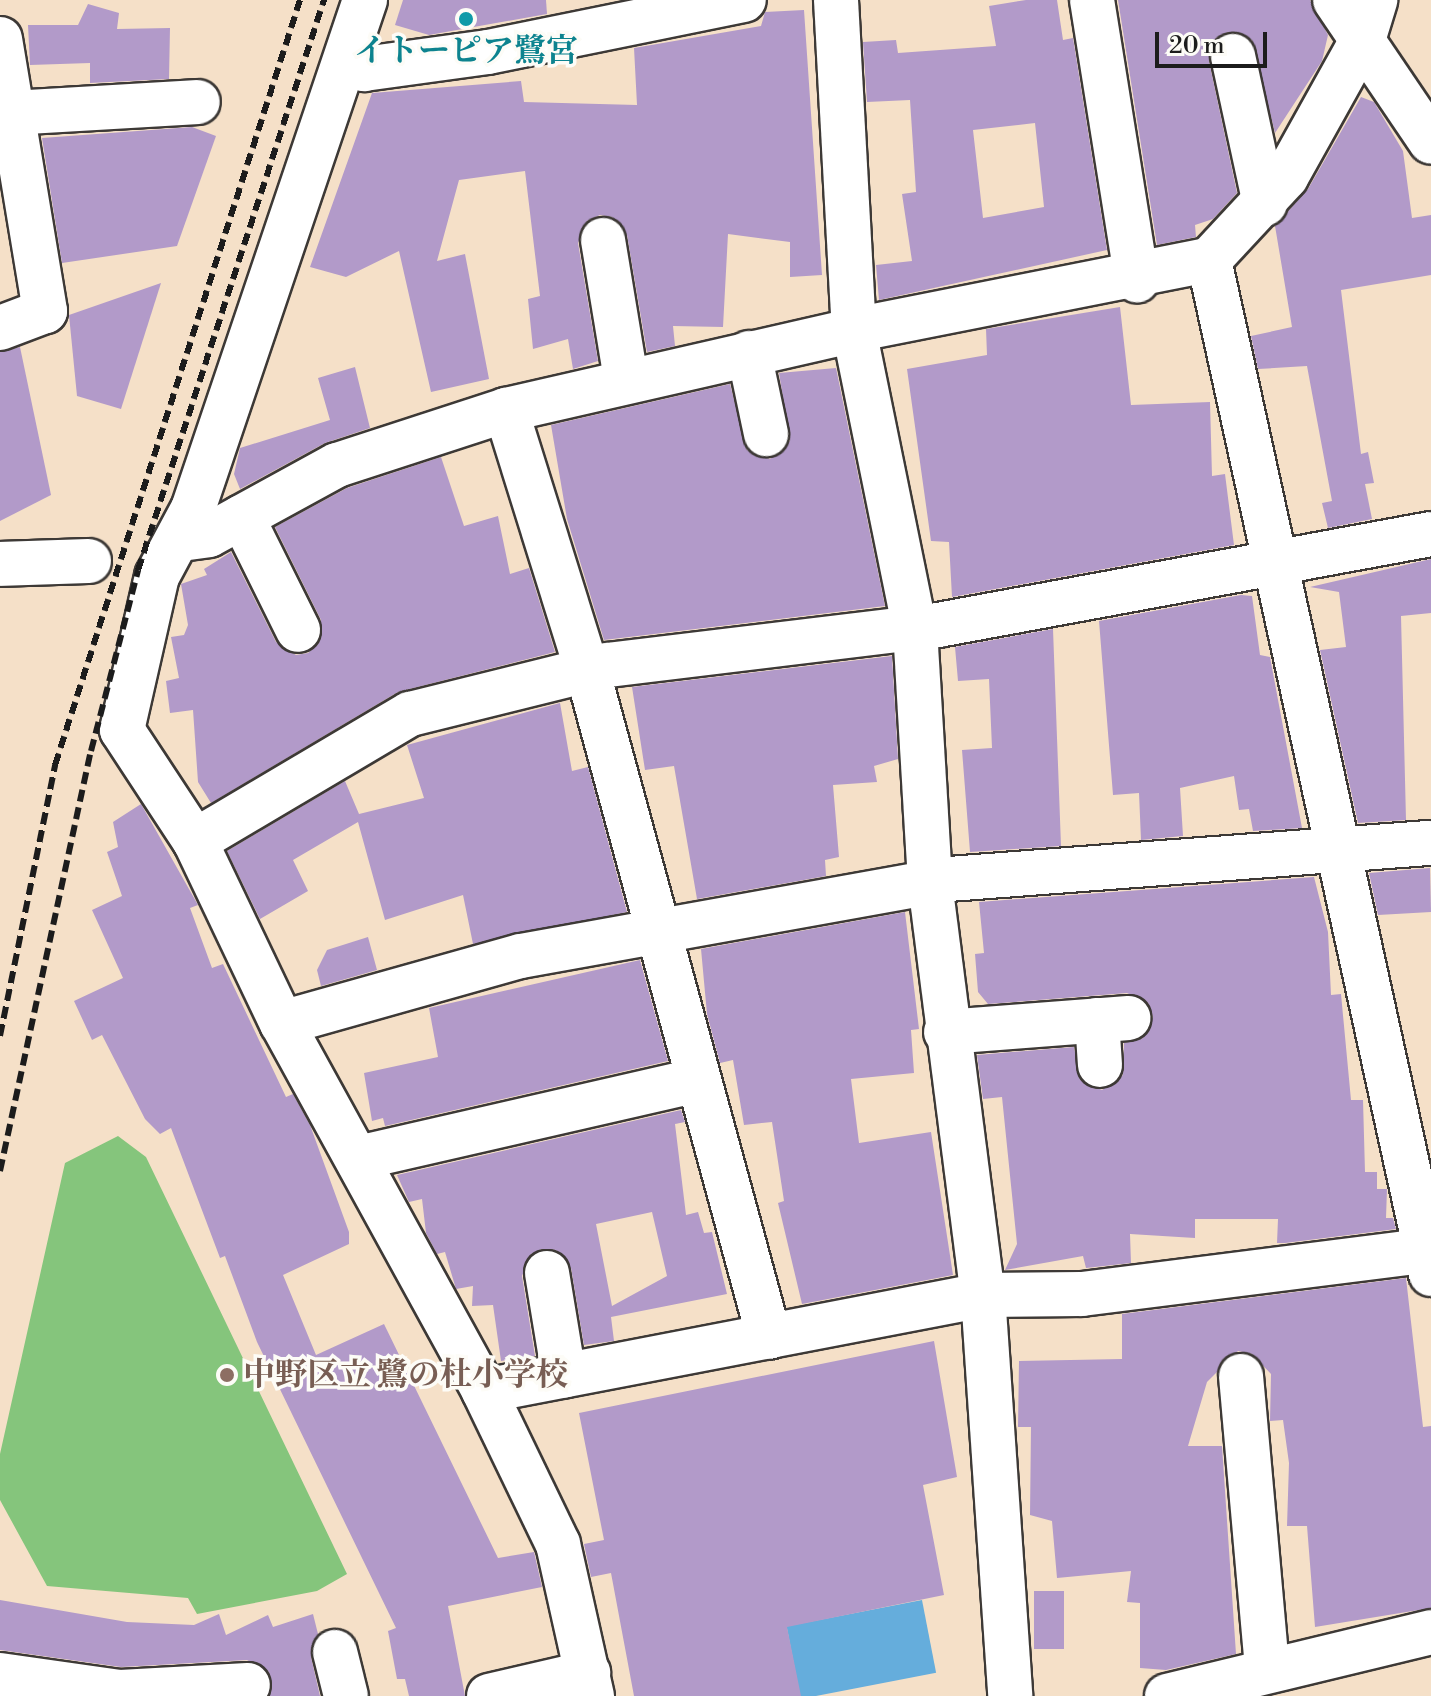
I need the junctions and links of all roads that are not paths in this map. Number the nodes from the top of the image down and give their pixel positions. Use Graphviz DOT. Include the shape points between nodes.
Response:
graph roads {
  1 [pos="365,0"];
  2 [pos="744,0"];
  3 [pos="836,0"];
  4 [pos="1092,0"];
  5 [pos="1335,0"];
  6 [pos="681,7"];
  7 [pos="1370,19"];
  8 [pos="0,39"];
  9 [pos="1233,56"];
  10 [pos="345,64"];
  11 [pos="198,102"];
  12 [pos="12,113"];
  13 [pos="1431,142"];
  14 [pos="1265,204"];
  15 [pos="603,240"];
  16 [pos="1209,260"];
  17 [pos="1137,280"];
  18 [pos="0,328"];
  19 [pos="854,330"];
  20 [pos="749,353"];
  21 [pos="626,379"];
  22 [pos="506,410"];
  23 [pos="766,434"];
  24 [pos="242,517"];
  25 [pos="1431,534"];
  26 [pos="181,539"];
  27 [pos="89,561"];
  28 [pos="0,564"];
  29 [pos="1271,565"];
  30 [pos="915,629"];
  31 [pos="298,630"];
  32 [pos="588,673"];
  33 [pos="195,841"];
  34 [pos="1431,843"];
  35 [pos="1335,850"];
  36 [pos="930,883"];
  37 [pos="659,935"];
  38 [pos="282,1023"];
  39 [pos="946,1032"];
  40 [pos="1100,1065"];
  41 [pos="698,1080"];
  42 [pos="358,1158"];
  43 [pos="1430,1258"];
  44 [pos="547,1273"];
  45 [pos="983,1295"];
  46 [pos="769,1337"];
  47 [pos="564,1376"];
  48 [pos="1241,1376"];
  49 [pos="484,1391"];
  50 [pos="1431,1632"];
  51 [pos="335,1652"];
  52 [pos="0,1675"];
  53 [pos="1259,1680"];
  54 [pos="590,1684"];
  55 [pos="248,1685"];
  56 [pos="120,1694"];
  57 [pos="346,1696"];
  58 [pos="489,1696"];
  59 [pos="1010,1696"];
  60 [pos="1167,1696"];
  1 -- 10 [label="street"];
  2 -- 6 [label="street"];
  3 -- 19 [label="street"];
  4 -- 17 [label="street"];
  5 -- 7 [label="street"];
  6 -- 10 [label="street" via="488,52 364,69"];
  7 -- 13 [label="street"];
  7 -- 14 [label="street"];
  8 -- 12 [label="street"];
  9 -- 14 [label="street"];
  10 -- 26 [label="street"];
  11 -- 12 [label="street"];
  12 -- 18 [label="street" via="45,311"];
  14 -- 16 [label="street"];
  15 -- 21 [label="street"];
  16 -- 17 [label="street"];
  16 -- 29 [label="street"];
  17 -- 19 [label="street"];
  19 -- 20 [label="street"];
  19 -- 30 [label="street"];
  20 -- 21 [label="street"];
  20 -- 23 [label="street"];
  21 -- 22 [label="street"];
  22 -- 24 [label="street" via="337,465"];
  22 -- 32 [label="street"];
  24 -- 26 [label="street" via="209,535"];
  24 -- 31 [label="street"];
  25 -- 29 [label="street"];
  26 -- 33 [label="street" via="157,576 122,730"];
  27 -- 28 [label="street"];
  29 -- 30 [label="street"];
  29 -- 35 [label="street"];
  30 -- 32 [label="street" via="608,665"];
  30 -- 36 [label="street"];
  32 -- 33 [label="street" via="410,714"];
  32 -- 37 [label="street"];
  33 -- 38 [label="street"];
  34 -- 35 [label="street"];
  35 -- 36 [label="street"];
  35 -- 43 [label="street"];
  36 -- 37 [label="street"];
  36 -- 39 [label="street"];
  37 -- 38 [label="street" via="521,956"];
  37 -- 41 [label="street"];
  38 -- 42 [label="street"];
  39 -- 40 [label="street" via="1113,1019"];
  39 -- 45 [label="street"];
  41 -- 42 [label="street"];
  41 -- 46 [label="street"];
  42 -- 49 [label="street"];
  43 -- 45 [label="street" via="1082,1294"];
  44 -- 47 [label="street"];
  45 -- 46 [label="street"];
  45 -- 59 [label="street"];
  46 -- 47 [label="street"];
  47 -- 49 [label="street"];
  48 -- 53 [label="street"];
  49 -- 54 [label="street" via="558,1544"];
  50 -- 53 [label="street"];
  51 -- 57 [label="street"];
  52 -- 56 [label="street"];
  53 -- 60 [label="street"];
  54 -- 58 [label="street"];
  55 -- 56 [label="street"];
}
